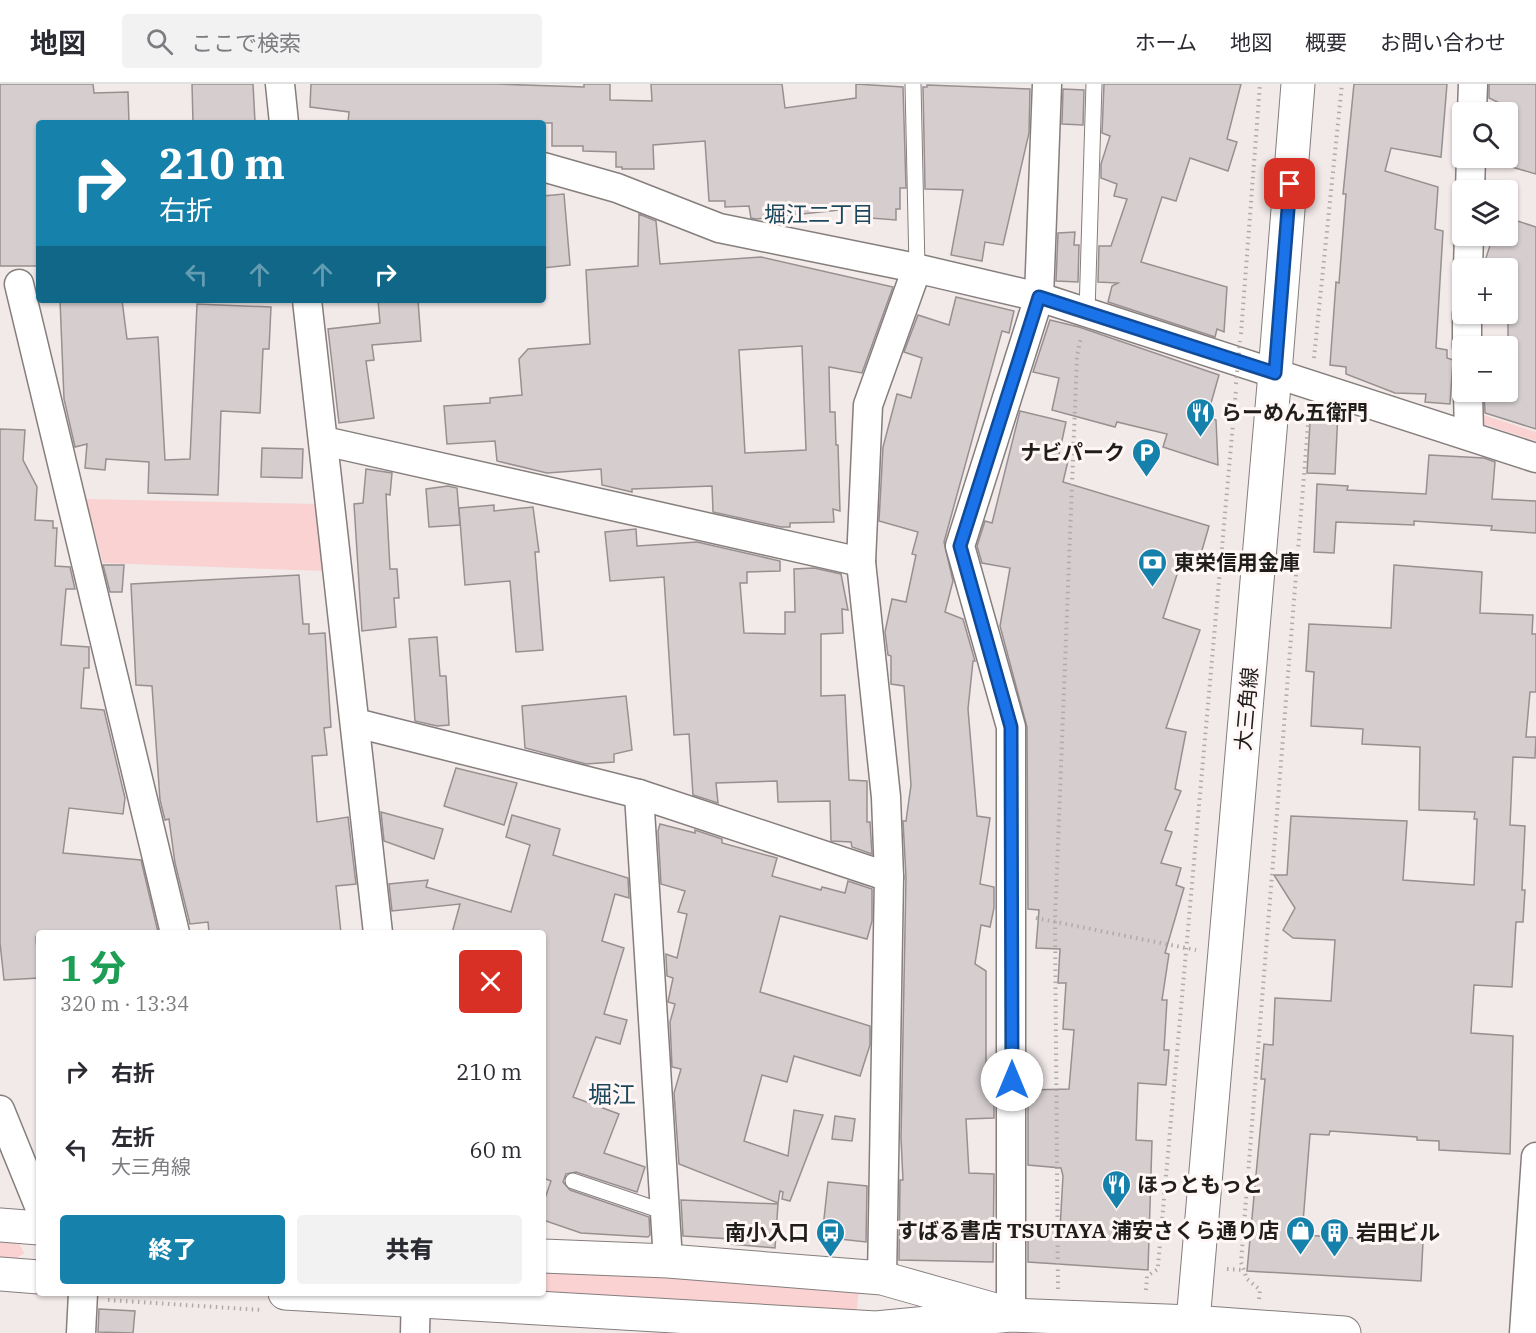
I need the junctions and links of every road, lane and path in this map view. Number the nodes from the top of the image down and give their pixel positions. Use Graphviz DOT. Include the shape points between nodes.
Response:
graph roads {
  1 [pos="280,84"];
  2 [pos="913,84"];
  3 [pos="1047,84"];
  4 [pos="1094,84"];
  5 [pos="1260,84"];
  6 [pos="1342,84"];
  7 [pos="1473,84"];
  8 [pos="1291,86"];
  9 [pos="1473,102"];
  10 [pos="284,120"];
  11 [pos="546,168"];
  12 [pos="917,268"];
  13 [pos="19,283"];
  14 [pos="1039,297"];
  15 [pos="307,303"];
  16 [pos="1087,312"];
  17 [pos="1275,373"];
  18 [pos="1312,385"];
  19 [pos="1468,402"];
  20 [pos="1469,435"];
  21 [pos="324,441"];
  22 [pos="1536,458"];
  23 [pos="861,562"];
  24 [pos="356,723"];
  25 [pos="639,794"];
  26 [pos="889,877"];
  27 [pos="1011,913"];
  28 [pos="1055,921"];
  29 [pos="174,930"];
  30 [pos="378,930"];
  31 [pos="1187,948"];
  32 [pos="1224,956"];
  33 [pos="0,1110"];
  34 [pos="1536,1157"];
  35 [pos="573,1181"];
  36 [pos="36,1199"];
  37 [pos="665,1212"];
  38 [pos="0,1226"];
  39 [pos="36,1227"];
  40 [pos="546,1256"];
  41 [pos="668,1261"];
  42 [pos="0,1274"];
  43 [pos="36,1277"];
  44 [pos="882,1278"];
  45 [pos="83,1296"];
  46 [pos="383,1296"];
  47 [pos="416,1297"];
  48 [pos="1058,1317"];
  49 [pos="1144,1320"];
  50 [pos="1011,1324"];
  51 [pos="1257,1327"];
  52 [pos="1192,1328"];
  53 [pos="81,1333"];
  54 [pos="415,1333"];
  55 [pos="1344,1333"];
  56 [pos="1524,1333"];
  1 -- 10 [label="street"];
  2 -- 12 [label="lane"];
  3 -- 14 [label="street"];
  4 -- 16 [label="lane"];
  5 -- 31 [label="path, bridge"];
  6 -- 18 [label="path"];
  7 -- 9 [label="street"];
  8 -- 17 [label="street, 大三角線"];
  11 -- 12 [label="street" via="618,188 719,228"];
  12 -- 14 [label="street"];
  12 -- 23 [label="street" via="868,405"];
  13 -- 29 [label="street"];
  14 -- 16 [label="street"];
  14 -- 27 [label="street" via="960,546 1011,727"];
  15 -- 21 [label="street"];
  16 -- 17 [label="street"];
  16 -- 28 [label="path" via="1077,356 1071,460"];
  17 -- 18 [label="street"];
  17 -- 32 [label="street, 大三角線"];
  18 -- 20 [label="street"];
  18 -- 51 [label="path" via="1241,1262 1247,1279 1260,1290"];
  19 -- 20 [label="street"];
  20 -- 22 [label="street"];
  21 -- 23 [label="street"];
  21 -- 24 [label="street"];
  23 -- 26 [label="street" via="886,797"];
  24 -- 25 [label="street"];
  24 -- 30 [label="street"];
  25 -- 26 [label="street"];
  25 -- 37 [label="street"];
  26 -- 44 [label="street"];
  27 -- 28 [label="path"];
  27 -- 50 [label="street"];
  28 -- 31 [label="path"];
  28 -- 48 [label="path"];
  31 -- 32 [label="path"];
  31 -- 49 [label="path" via="1158,1269 1147,1276"];
  32 -- 52 [label="street, 大三角線"];
  33 -- 36 [label="street"];
  34 -- 56 [label="street"];
  35 -- 37 [label="lane"];
  37 -- 41 [label="street"];
  38 -- 39 [label="street"];
  40 -- 41 [label="street"];
  41 -- 44 [label="street"];
  42 -- 43 [label="street"];
  44 -- 50 [label="street"];
  45 -- 53 [label="street"];
  46 -- 47 [label="street"];
  47 -- 50 [label="street" via="876,1328"];
  47 -- 54 [label="street"];
  48 -- 49 [label="street"];
  48 -- 50 [label="street"];
  49 -- 52 [label="street"];
  51 -- 52 [label="street"];
  51 -- 55 [label="street"];
}
